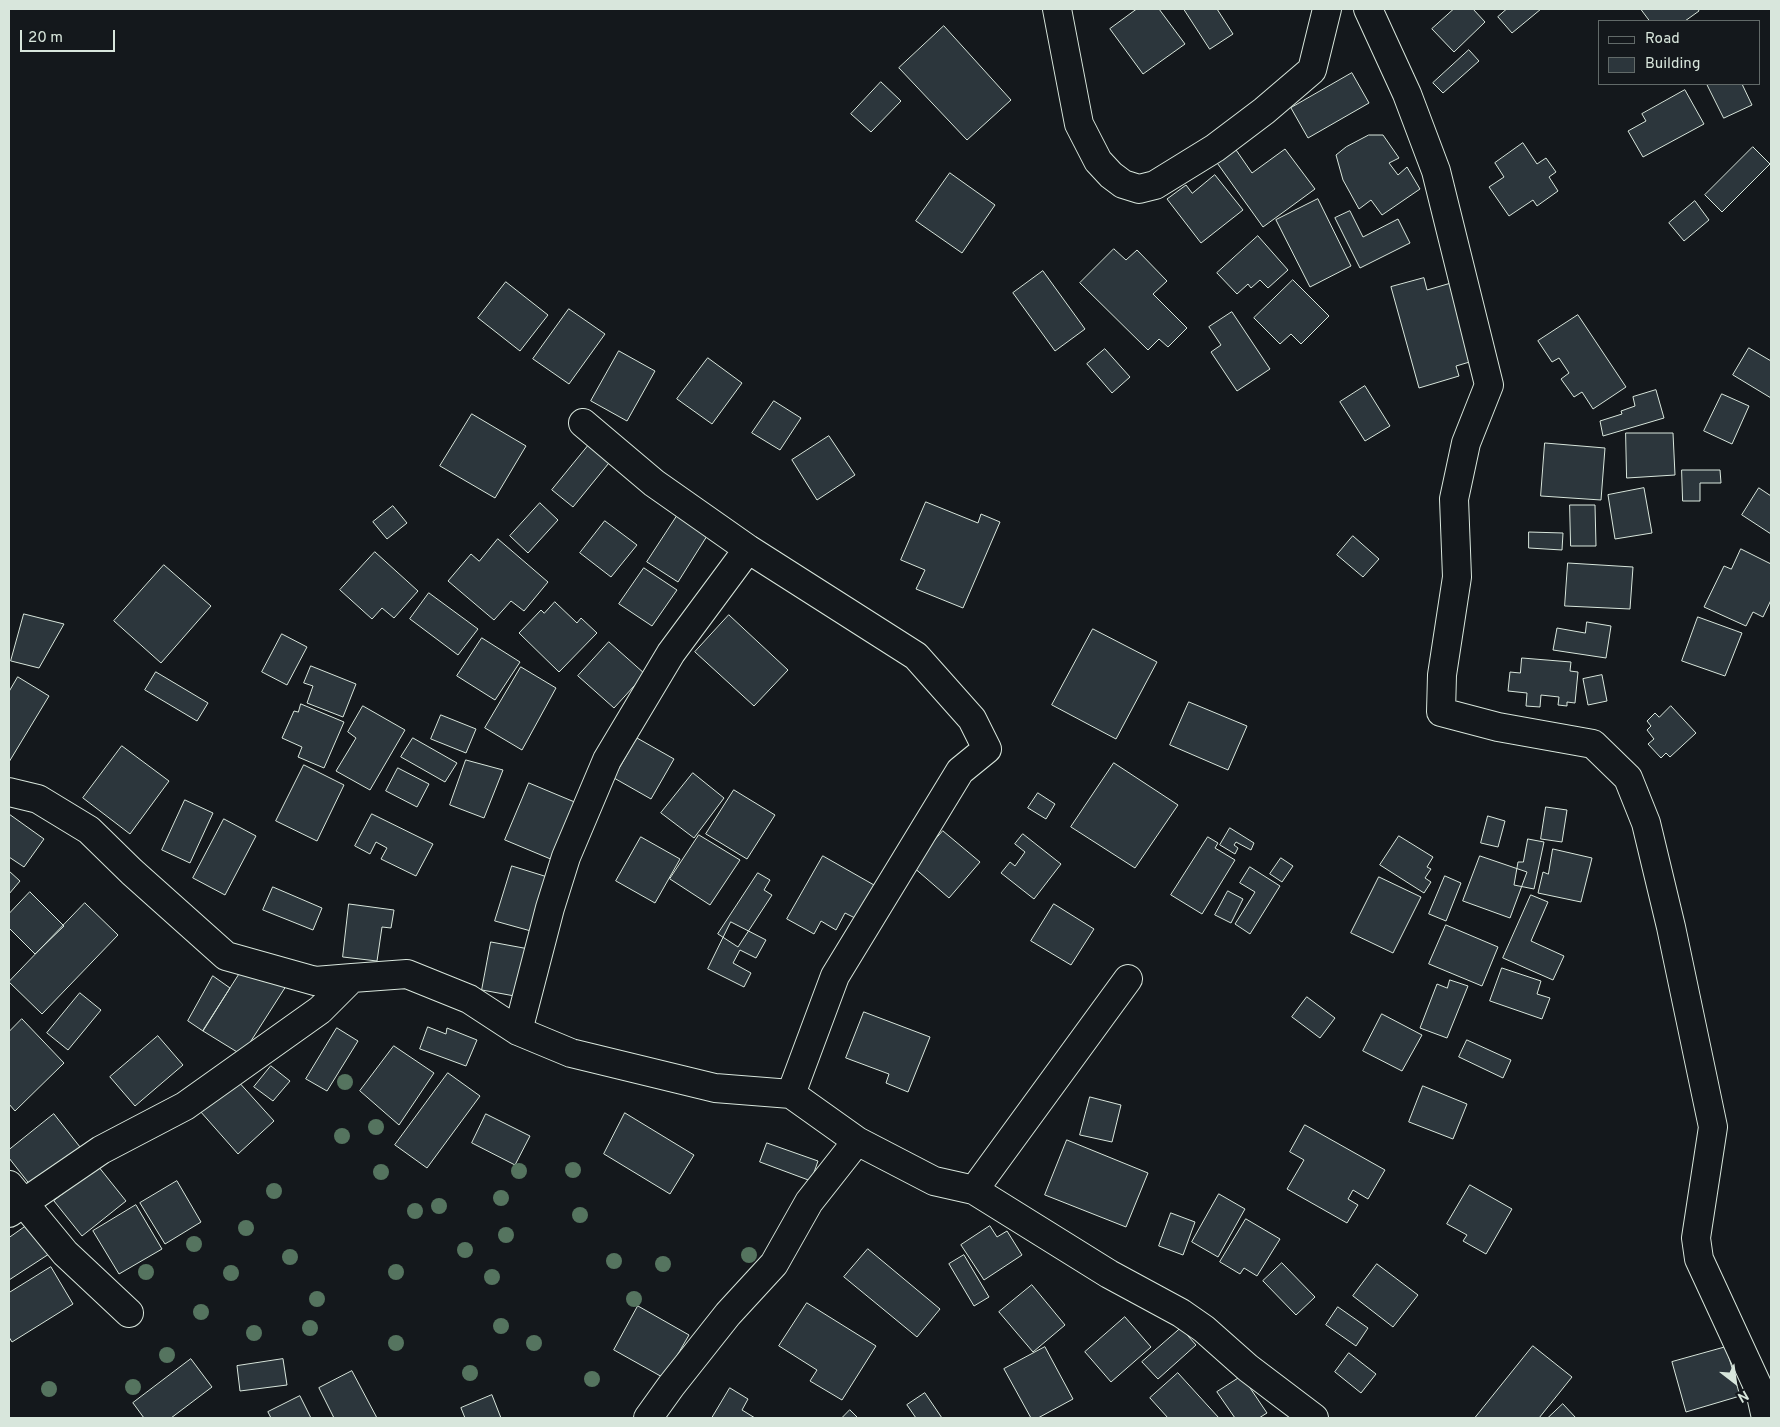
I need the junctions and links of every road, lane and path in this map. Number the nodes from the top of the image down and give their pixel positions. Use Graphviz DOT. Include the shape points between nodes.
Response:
graph roads {
  1 [pos="1057,9"];
  2 [pos="1327,9"];
  3 [pos="1368,9"];
  4 [pos="583,423"];
  5 [pos="748,549"];
  6 [pos="9,792"];
  7 [pos="352,978"];
  8 [pos="1128,978"];
  9 [pos="518,1031"];
  10 [pos="791,1094"];
  11 [pos="858,1141"];
  12 [pos="974,1190"];
  13 [pos="13,1201"];
  14 [pos="129,1313"];
  15 [pos="1308,1417"];
  16 [pos="648,1418"];
  17 [pos="1766,1418"];
  1 -- 2 [label="street" via="1079,124 1098,161 1111,175 1140,189 1155,185 1216,148 1312,70"];
  3 -- 17 [label="street" via="1407,94 1436,172 1489,385 1466,442 1454,499 1457,577 1442,675 1441,712 1498,727 1594,744 1628,778 1646,823 1672,927 1713,1127 1696,1238 1699,1259 1760,1391"];
  4 -- 5 [label="street" via="654,483"];
  5 -- 9 [label="street" via="672,653 606,760 566,857"];
  5 -- 10 [label="street" via="916,656 972,719 987,750 960,771 835,976"];
  6 -- 7 [label="street" via="38,799 89,830 226,956 315,982"];
  7 -- 9 [label="street" via="406,974 469,998"];
  7 -- 13 [label="street" via="320,1010 185,1106"];
  8 -- 12 [label="street"];
  9 -- 10 [label="street" via="570,1053 715,1088"];
  10 -- 11 [label="street"];
  11 -- 12 [label="street" via="934,1182"];
  11 -- 16 [label="street" via="809,1202 774,1264 728,1314"];
  12 -- 15 [label="street" via="1109,1274 1181,1313"];
  13 -- 14 [label="street"];
}
